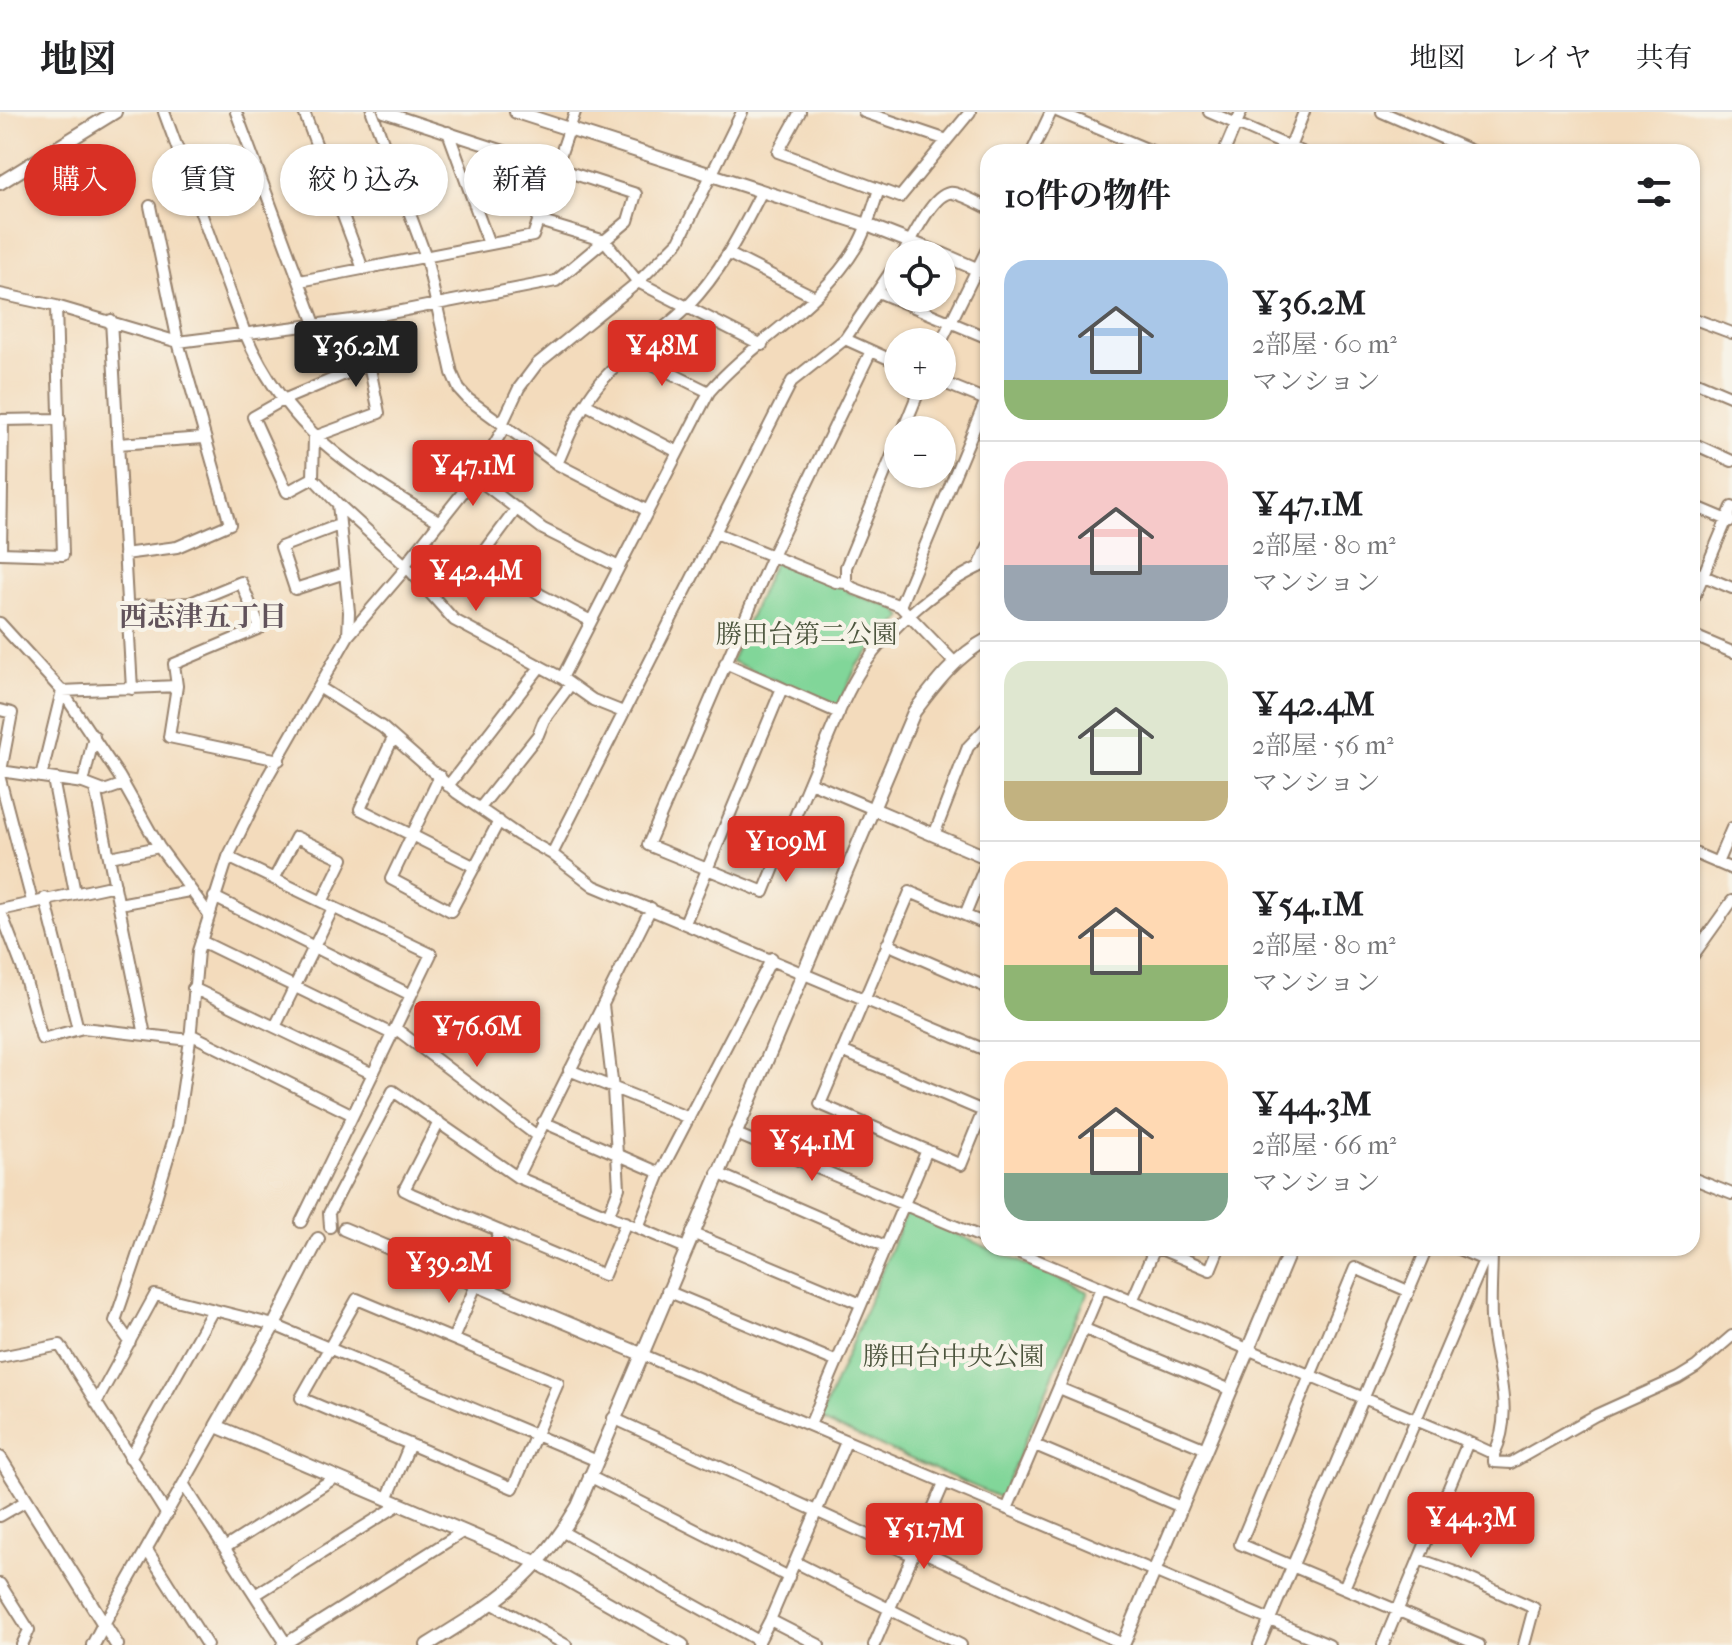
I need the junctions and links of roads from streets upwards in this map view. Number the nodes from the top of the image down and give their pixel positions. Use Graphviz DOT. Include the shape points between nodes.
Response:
graph roads {
  1 [pos="115,112"];
  2 [pos="164,112"];
  3 [pos="236,112"];
  4 [pos="304,112"];
  5 [pos="372,112"];
  6 [pos="384,112"];
  7 [pos="516,112"];
  8 [pos="575,112"];
  9 [pos="742,112"];
  10 [pos="800,112"];
  11 [pos="864,112"];
  12 [pos="970,112"];
  13 [pos="1051,112"];
  14 [pos="1059,112"];
  15 [pos="1209,112"];
  16 [pos="1241,112"];
  17 [pos="1304,112"];
  18 [pos="1382,112"];
  19 [pos="1236,124"];
  20 [pos="568,129"];
  21 [pos="448,132"];
  22 [pos="947,140"];
  23 [pos="484,144"];
  24 [pos="563,144"];
  25 [pos="1036,144"];
  26 [pos="1135,144"];
  27 [pos="1227,144"];
  28 [pos="1277,144"];
  29 [pos="1291,144"];
  30 [pos="1442,144"];
  31 [pos="576,174"];
  32 [pos="712,176"];
  33 [pos="0,183"];
  34 [pos="879,189"];
  35 [pos="761,193"];
  36 [pos="980,205"];
  37 [pos="150,206"];
  38 [pos="541,216"];
  39 [pos="539,221"];
  40 [pos="867,225"];
  41 [pos="906,240"];
  42 [pos="912,240"];
  43 [pos="605,241"];
  44 [pos="489,244"];
  45 [pos="729,254"];
  46 [pos="426,257"];
  47 [pos="956,260"];
  48 [pos="363,269"];
  49 [pos="980,270"];
  50 [pos="980,276"];
  51 [pos="300,281"];
  52 [pos="638,282"];
  53 [pos="884,283"];
  54 [pos="878,292"];
  55 [pos="0,294"];
  56 [pos="815,297"];
  57 [pos="437,304"];
  58 [pos="56,306"];
  59 [pos="687,307"];
  60 [pos="360,319"];
  61 [pos="111,320"];
  62 [pos="1700,321"];
  63 [pos="951,322"];
  64 [pos="315,324"];
  65 [pos="948,328"];
  66 [pos="245,333"];
  67 [pos="1732,333"];
  68 [pos="980,335"];
  69 [pos="845,339"];
  70 [pos="178,342"];
  71 [pos="762,345"];
  72 [pos="871,351"];
  73 [pos="630,353"];
  74 [pos="884,357"];
  75 [pos="369,364"];
  76 [pos="1700,383"];
  77 [pos="956,388"];
  78 [pos="709,392"];
  79 [pos="1732,397"];
  80 [pos="980,398"];
  81 [pos="283,400"];
  82 [pos="585,404"];
  83 [pos="980,414"];
  84 [pos="60,419"];
  85 [pos="2,420"];
  86 [pos="504,425"];
  87 [pos="314,437"];
  88 [pos="204,438"];
  89 [pos="118,444"];
  90 [pos="1700,447"];
  91 [pos="678,452"];
  92 [pos="1732,461"];
  93 [pos="557,464"];
  94 [pos="884,475"];
  95 [pos="475,477"];
  96 [pos="313,478"];
  97 [pos="338,504"];
  98 [pos="1732,507"];
  99 [pos="517,508"];
  100 [pos="1700,508"];
  101 [pos="648,511"];
  102 [pos="1729,521"];
  103 [pos="440,522"];
  104 [pos="339,525"];
  105 [pos="716,533"];
  106 [pos="0,553"];
  107 [pos="124,554"];
  108 [pos="772,556"];
  109 [pos="406,566"];
  110 [pos="619,567"];
  111 [pos="980,567"];
  112 [pos="345,573"];
  113 [pos="1700,575"];
  114 [pos="1703,576"];
  115 [pos="846,583"];
  116 [pos="1700,583"];
  117 [pos="1732,588"];
  118 [pos="900,606"];
  119 [pos="127,607"];
  120 [pos="910,615"];
  121 [pos="591,621"];
  122 [pos="0,623"];
  123 [pos="348,636"];
  124 [pos="1700,638"];
  125 [pos="980,645"];
  126 [pos="1732,652"];
  127 [pos="725,663"];
  128 [pos="955,663"];
  129 [pos="540,667"];
  130 [pos="566,681"];
  131 [pos="177,686"];
  132 [pos="319,687"];
  133 [pos="782,688"];
  134 [pos="132,689"];
  135 [pos="62,691"];
  136 [pos="0,710"];
  137 [pos="623,712"];
  138 [pos="839,713"];
  139 [pos="980,734"];
  140 [pos="94,736"];
  141 [pos="393,738"];
  142 [pos="279,760"];
  143 [pos="0,771"];
  144 [pos="440,776"];
  145 [pos="47,778"];
  146 [pos="0,779"];
  147 [pos="810,782"];
  148 [pos="83,783"];
  149 [pos="124,784"];
  150 [pos="448,786"];
  151 [pos="95,788"];
  152 [pos="480,808"];
  153 [pos="871,808"];
  154 [pos="499,821"];
  155 [pos="1732,828"];
  156 [pos="412,833"];
  157 [pos="934,835"];
  158 [pos="159,847"];
  159 [pos="552,854"];
  160 [pos="980,855"];
  161 [pos="1700,856"];
  162 [pos="110,857"];
  163 [pos="228,857"];
  164 [pos="1717,863"];
  165 [pos="475,867"];
  166 [pos="707,869"];
  167 [pos="1732,869"];
  168 [pos="980,878"];
  169 [pos="274,879"];
  170 [pos="115,885"];
  171 [pos="189,891"];
  172 [pos="75,893"];
  173 [pos="214,897"];
  174 [pos="45,898"];
  175 [pos="32,901"];
  176 [pos="1732,901"];
  177 [pos="322,902"];
  178 [pos="119,904"];
  179 [pos="333,908"];
  180 [pos="651,908"];
  181 [pos="0,910"];
  182 [pos="208,913"];
  183 [pos="965,915"];
  184 [pos="980,922"];
  185 [pos="685,923"];
  186 [pos="201,941"];
  187 [pos="887,944"];
  188 [pos="1700,946"];
  189 [pos="313,947"];
  190 [pos="772,958"];
  191 [pos="802,972"];
  192 [pos="980,985"];
  193 [pos="294,987"];
  194 [pos="193,988"];
  195 [pos="411,995"];
  196 [pos="864,998"];
  197 [pos="603,1005"];
  198 [pos="275,1027"];
  199 [pos="78,1029"];
  200 [pos="394,1031"];
  201 [pos="145,1035"];
  202 [pos="190,1037"];
  203 [pos="980,1048"];
  204 [pos="842,1051"];
  205 [pos="569,1070"];
  206 [pos="373,1074"];
  207 [pos="613,1089"];
  208 [pos="980,1110"];
  209 [pos="353,1115"];
  210 [pos="689,1118"];
  211 [pos="980,1118"];
  212 [pos="439,1122"];
  213 [pos="543,1122"];
  214 [pos="734,1133"];
  215 [pos="537,1136"];
  216 [pos="927,1150"];
  217 [pos="618,1155"];
  218 [pos="660,1173"];
  219 [pos="717,1173"];
  220 [pos="517,1177"];
  221 [pos="1700,1181"];
  222 [pos="1732,1194"];
  223 [pos="903,1204"];
  224 [pos="609,1214"];
  225 [pos="301,1222"];
  226 [pos="626,1222"];
  227 [pos="638,1227"];
  228 [pos="337,1228"];
  229 [pos="500,1231"];
  230 [pos="692,1233"];
  231 [pos="980,1237"];
  232 [pos="318,1239"];
  233 [pos="885,1246"];
  234 [pos="686,1248"];
  235 [pos="1027,1256"];
  236 [pos="1153,1256"];
  237 [pos="1176,1256"];
  238 [pos="1216,1256"];
  239 [pos="1288,1256"];
  240 [pos="1423,1256"];
  241 [pos="1476,1256"];
  242 [pos="1490,1256"];
  243 [pos="1488,1261"];
  244 [pos="477,1285"];
  245 [pos="1101,1288"];
  246 [pos="667,1291"];
  247 [pos="1408,1291"];
  248 [pos="1132,1301"];
  249 [pos="861,1304"];
  250 [pos="213,1310"];
  251 [pos="274,1325"];
  252 [pos="1085,1329"];
  253 [pos="1732,1336"];
  254 [pos="453,1339"];
  255 [pos="130,1342"];
  256 [pos="329,1348"];
  257 [pos="1249,1349"];
  258 [pos="641,1354"];
  259 [pos="0,1357"];
  260 [pos="835,1361"];
  261 [pos="1310,1376"];
  262 [pos="1059,1388"];
  263 [pos="1231,1390"];
  264 [pos="1363,1398"];
  265 [pos="96,1403"];
  266 [pos="613,1418"];
  267 [pos="1416,1421"];
  268 [pos="810,1425"];
  269 [pos="216,1426"];
  270 [pos="536,1435"];
  271 [pos="846,1442"];
  272 [pos="1468,1442"];
  273 [pos="410,1444"];
  274 [pos="1035,1445"];
  275 [pos="1206,1449"];
  276 [pos="1494,1454"];
  277 [pos="0,1458"];
  278 [pos="130,1458"];
  279 [pos="595,1460"];
  280 [pos="589,1476"];
  281 [pos="336,1477"];
  282 [pos="944,1483"];
  283 [pos="184,1485"];
  284 [pos="387,1499"];
  285 [pos="26,1501"];
  286 [pos="400,1504"];
  287 [pos="1181,1507"];
  288 [pos="1007,1509"];
  289 [pos="816,1512"];
  290 [pos="167,1515"];
  291 [pos="0,1516"];
  292 [pos="464,1531"];
  293 [pos="563,1532"];
  294 [pos="226,1547"];
  295 [pos="147,1550"];
  296 [pos="914,1551"];
  297 [pos="1419,1559"];
  298 [pos="795,1562"];
  299 [pos="538,1563"];
  300 [pos="1292,1567"];
  301 [pos="1153,1572"];
  302 [pos="789,1577"];
  303 [pos="0,1584"];
  304 [pos="1344,1588"];
  305 [pos="255,1595"];
  306 [pos="493,1604"];
  307 [pos="889,1609"];
  308 [pos="1397,1611"];
  309 [pos="770,1620"];
  310 [pos="1269,1621"];
  311 [pos="104,1624"];
  312 [pos="758,1643"];
  313 [pos="285,1644"];
  314 [pos="1123,1644"];
  315 [pos="22,1645"];
  316 [pos="93,1645"];
  317 [pos="117,1645"];
  318 [pos="207,1645"];
  319 [pos="427,1645"];
  320 [pos="566,1645"];
  321 [pos="682,1645"];
  322 [pos="819,1645"];
  323 [pos="874,1645"];
  324 [pos="961,1645"];
  325 [pos="1259,1645"];
  326 [pos="1329,1645"];
  327 [pos="1383,1645"];
  328 [pos="1479,1645"];
  329 [pos="1524,1645"];
  1 -- 33 [label="street"];
  2 -- 66 [label="street"];
  3 -- 51 [label="street"];
  4 -- 48 [label="street"];
  5 -- 46 [label="street"];
  6 -- 21 [label="street"];
  7 -- 20 [label="street"];
  8 -- 20 [label="street"];
  9 -- 32 [label="street"];
  10 -- 34 [label="street" via="778,152"];
  11 -- 22 [label="street"];
  12 -- 22 [label="street"];
  13 -- 25 [label="street"];
  14 -- 26 [label="street"];
  15 -- 19 [label="street"];
  16 -- 19 [label="street"];
  17 -- 29 [label="street"];
  18 -- 30 [label="street"];
  19 -- 27 [label="street"];
  19 -- 28 [label="street"];
  20 -- 24 [label="street"];
  20 -- 32 [label="street"];
  21 -- 23 [label="street"];
  21 -- 44 [label="street"];
  22 -- 34 [label="street" via="900,197"];
  31 -- 43 [label="street" via="636,194 628,221"];
  32 -- 35 [label="street"];
  32 -- 52 [label="street" via="679,241"];
  34 -- 40 [label="street"];
  35 -- 40 [label="street"];
  35 -- 45 [label="street"];
  36 -- 42 [label="street" via="945,194 931,206"];
  37 -- 70 [label="street"];
  38 -- 39 [label="street"];
  39 -- 43 [label="street"];
  39 -- 44 [label="street" via="533,236"];
  40 -- 41 [label="street"];
  40 -- 56 [label="street"];
  43 -- 52 [label="street"];
  43 -- 57 [label="street" via="556,281"];
  44 -- 46 [label="street"];
  45 -- 56 [label="street"];
  45 -- 59 [label="street"];
  46 -- 48 [label="street"];
  46 -- 57 [label="street"];
  47 -- 49 [label="street"];
  48 -- 51 [label="street"];
  50 -- 63 [label="street"];
  51 -- 64 [label="street"];
  52 -- 59 [label="street"];
  52 -- 86 [label="street" via="537,364 519,388"];
  53 -- 54 [label="street"];
  54 -- 63 [label="street"];
  54 -- 69 [label="street"];
  55 -- 58 [label="street"];
  56 -- 71 [label="street"];
  57 -- 60 [label="street"];
  57 -- 86 [label="street" via="455,383"];
  58 -- 61 [label="street"];
  58 -- 84 [label="street"];
  59 -- 71 [label="street"];
  59 -- 73 [label="street"];
  60 -- 64 [label="street"];
  60 -- 75 [label="street"];
  61 -- 70 [label="street"];
  61 -- 89 [label="street"];
  62 -- 67 [label="street"];
  63 -- 65 [label="street"];
  63 -- 68 [label="street"];
  64 -- 66 [label="street"];
  66 -- 70 [label="street"];
  66 -- 81 [label="street"];
  69 -- 72 [label="street"];
  69 -- 105 [label="street" via="792,381"];
  70 -- 88 [label="street"];
  71 -- 78 [label="street"];
  72 -- 74 [label="street"];
  72 -- 108 [label="street"];
  73 -- 78 [label="street"];
  73 -- 82 [label="street"];
  75 -- 81 [label="street"];
  75 -- 87 [label="street" via="379,413"];
  76 -- 79 [label="street"];
  77 -- 80 [label="street"];
  78 -- 91 [label="street"];
  81 -- 87 [label="street"];
  81 -- 96 [label="street" via="253,417 287,492"];
  82 -- 91 [label="street"];
  82 -- 93 [label="street"];
  83 -- 118 [label="street"];
  84 -- 85 [label="street"];
  84 -- 106 [label="street" via="63,555"];
  85 -- 106 [label="street"];
  86 -- 93 [label="street"];
  86 -- 95 [label="street"];
  87 -- 96 [label="street"];
  87 -- 103 [label="street" via="359,474"];
  88 -- 89 [label="street"];
  88 -- 107 [label="street" via="230,524 177,547"];
  89 -- 107 [label="street"];
  90 -- 92 [label="street"];
  91 -- 101 [label="street"];
  93 -- 101 [label="street"];
  94 -- 115 [label="street" via="846,567"];
  95 -- 99 [label="street"];
  95 -- 103 [label="street"];
  96 -- 97 [label="street"];
  97 -- 104 [label="street"];
  97 -- 109 [label="street"];
  98 -- 102 [label="street"];
  99 -- 110 [label="street" via="543,529"];
  99 -- 121 [label="street" via="482,555"];
  100 -- 102 [label="street"];
  101 -- 110 [label="street"];
  102 -- 114 [label="street"];
  103 -- 109 [label="street"];
  104 -- 112 [label="street"];
  104 -- 112 [label="street" via="281,547 295,589"];
  105 -- 108 [label="street"];
  105 -- 137 [label="street"];
  107 -- 119 [label="street"];
  108 -- 115 [label="street"];
  108 -- 127 [label="street"];
  109 -- 123 [label="street"];
  109 -- 129 [label="street" via="454,620"];
  110 -- 121 [label="street"];
  111 -- 120 [label="street" via="935,593"];
  112 -- 123 [label="street"];
  113 -- 114 [label="street"];
  114 -- 116 [label="street"];
  114 -- 117 [label="street"];
  115 -- 118 [label="street"];
  118 -- 120 [label="street"];
  119 -- 131 [label="street" via="190,603 241,582 260,628 174,664"];
  119 -- 134 [label="street"];
  120 -- 128 [label="street"];
  120 -- 138 [label="street" via="876,648"];
  121 -- 130 [label="street"];
  122 -- 135 [label="street"];
  123 -- 132 [label="street"];
  124 -- 126 [label="street"];
  125 -- 128 [label="street"];
  127 -- 133 [label="street"];
  127 -- 166 [label="street" via="648,845"];
  128 -- 153 [label="street" via="914,712"];
  129 -- 130 [label="street"];
  129 -- 150 [label="street"];
  130 -- 137 [label="street"];
  130 -- 152 [label="street" via="538,735"];
  131 -- 134 [label="street"];
  131 -- 142 [label="street" via="169,737"];
  132 -- 141 [label="street"];
  132 -- 142 [label="street"];
  133 -- 138 [label="street"];
  133 -- 166 [label="street"];
  134 -- 135 [label="street"];
  135 -- 140 [label="street"];
  135 -- 145 [label="street"];
  136 -- 143 [label="street" via="12,713"];
  137 -- 159 [label="street"];
  138 -- 147 [label="street"];
  139 -- 157 [label="street" via="968,747"];
  140 -- 148 [label="street"];
  140 -- 149 [label="street"];
  141 -- 144 [label="street"];
  141 -- 156 [label="street" via="360,809"];
  142 -- 163 [label="street"];
  143 -- 145 [label="street"];
  144 -- 150 [label="street"];
  144 -- 156 [label="street"];
  145 -- 148 [label="street"];
  145 -- 172 [label="street"];
  146 -- 175 [label="street"];
  147 -- 153 [label="street"];
  147 -- 166 [label="street" via="764,892"];
  148 -- 151 [label="street"];
  149 -- 151 [label="street" via="104,791"];
  149 -- 158 [label="street"];
  150 -- 152 [label="street"];
  151 -- 162 [label="street"];
  152 -- 154 [label="street"];
  153 -- 157 [label="street"];
  153 -- 191 [label="street"];
  154 -- 159 [label="street"];
  154 -- 165 [label="street"];
  155 -- 164 [label="street"];
  156 -- 165 [label="street"];
  156 -- 165 [label="street" via="391,879 451,911"];
  157 -- 160 [label="street"];
  158 -- 162 [label="street"];
  158 -- 171 [label="street"];
  159 -- 180 [label="street" via="594,886"];
  161 -- 164 [label="street"];
  162 -- 170 [label="street"];
  163 -- 169 [label="street"];
  163 -- 173 [label="street"];
  164 -- 167 [label="street"];
  166 -- 185 [label="street"];
  168 -- 183 [label="street"];
  169 -- 177 [label="street"];
  169 -- 177 [label="street" via="296,837 332,853 343,859"];
  170 -- 172 [label="street"];
  170 -- 178 [label="street"];
  171 -- 178 [label="street"];
  171 -- 182 [label="street"];
  172 -- 174 [label="street"];
  173 -- 182 [label="street"];
  173 -- 189 [label="street"];
  174 -- 175 [label="street"];
  174 -- 199 [label="street"];
  175 -- 181 [label="street"];
  176 -- 188 [label="street"];
  177 -- 179 [label="street"];
  178 -- 201 [label="street"];
  179 -- 189 [label="street"];
  179 -- 195 [label="street" via="431,954"];
  180 -- 185 [label="street"];
  180 -- 197 [label="street"];
  181 -- 199 [label="street" via="42,1039"];
  182 -- 186 [label="street"];
  183 -- 184 [label="street"];
  183 -- 187 [label="street" via="910,892"];
  185 -- 190 [label="street"];
  186 -- 193 [label="street"];
  186 -- 194 [label="street"];
  187 -- 192 [label="street"];
  187 -- 196 [label="street"];
  189 -- 193 [label="street"];
  189 -- 195 [label="street"];
  190 -- 191 [label="street"];
  190 -- 210 [label="street"];
  191 -- 196 [label="street"];
  191 -- 214 [label="street"];
  193 -- 198 [label="street"];
  193 -- 200 [label="street"];
  194 -- 198 [label="street"];
  194 -- 202 [label="street"];
  195 -- 200 [label="street"];
  196 -- 203 [label="street"];
  196 -- 204 [label="street"];
  197 -- 205 [label="street"];
  197 -- 207 [label="street"];
  198 -- 206 [label="street"];
  199 -- 201 [label="street"];
  200 -- 206 [label="street"];
  200 -- 215 [label="street"];
  201 -- 202 [label="street"];
  202 -- 209 [label="street"];
  202 -- 255 [label="street" via="177,1128 115,1321"];
  204 -- 208 [label="street"];
  204 -- 216 [label="street" via="820,1104"];
  205 -- 207 [label="street"];
  205 -- 213 [label="street"];
  206 -- 209 [label="street"];
  207 -- 210 [label="street"];
  207 -- 217 [label="street"];
  209 -- 225 [label="street"];
  210 -- 218 [label="street"];
  211 -- 216 [label="street" via="961,1165"];
  212 -- 220 [label="street"];
  212 -- 228 [label="street" via="393,1091 329,1213"];
  212 -- 229 [label="street" via="404,1190"];
  213 -- 215 [label="street"];
  213 -- 217 [label="street"];
  214 -- 219 [label="street"];
  214 -- 223 [label="street"];
  215 -- 220 [label="street"];
  216 -- 223 [label="street"];
  217 -- 218 [label="street"];
  217 -- 224 [label="street" via="619,1188"];
  218 -- 227 [label="street"];
  219 -- 230 [label="street"];
  219 -- 233 [label="street"];
  220 -- 224 [label="street"];
  221 -- 222 [label="street"];
  223 -- 231 [label="street"];
  223 -- 233 [label="street"];
  224 -- 226 [label="street"];
  226 -- 227 [label="street"];
  226 -- 229 [label="street" via="604,1275"];
  227 -- 234 [label="street"];
  228 -- 232 [label="street"];
  228 -- 244 [label="street"];
  229 -- 244 [label="street"];
  230 -- 234 [label="street"];
  230 -- 249 [label="street"];
  232 -- 251 [label="street"];
  233 -- 249 [label="street"];
  234 -- 246 [label="street"];
  235 -- 245 [label="street"];
  236 -- 248 [label="street"];
  237 -- 238 [label="street" via="1210,1270"];
  239 -- 257 [label="street"];
  240 -- 247 [label="street"];
  241 -- 243 [label="street"];
  242 -- 243 [label="street"];
  243 -- 267 [label="street"];
  243 -- 276 [label="street" via="1505,1398"];
  244 -- 254 [label="street"];
  244 -- 258 [label="street"];
  245 -- 248 [label="street"];
  245 -- 252 [label="street"];
  246 -- 258 [label="street"];
  246 -- 260 [label="street"];
  247 -- 261 [label="street" via="1355,1268"];
  247 -- 264 [label="street"];
  248 -- 257 [label="street"];
  249 -- 260 [label="street"];
  250 -- 251 [label="street"];
  250 -- 255 [label="street" via="155,1295"];
  250 -- 278 [label="street"];
  251 -- 256 [label="street"];
  251 -- 269 [label="street"];
  252 -- 262 [label="street"];
  252 -- 263 [label="street"];
  253 -- 276 [label="street" via="1696,1367 1511,1463 1494,1462"];
  254 -- 256 [label="street" via="357,1299"];
  254 -- 270 [label="street" via="558,1383"];
  255 -- 265 [label="street"];
  256 -- 270 [label="street"];
  256 -- 273 [label="street" via="301,1398"];
  257 -- 261 [label="street"];
  257 -- 263 [label="street"];
  258 -- 266 [label="street"];
  258 -- 268 [label="street"];
  259 -- 265 [label="street" via="60,1345"];
  260 -- 268 [label="street"];
  261 -- 264 [label="street"];
  261 -- 300 [label="street" via="1240,1544"];
  262 -- 274 [label="street"];
  262 -- 275 [label="street"];
  263 -- 275 [label="street"];
  264 -- 267 [label="street"];
  264 -- 300 [label="street"];
  265 -- 278 [label="street"];
  266 -- 279 [label="street"];
  266 -- 289 [label="street"];
  267 -- 272 [label="street"];
  267 -- 304 [label="street"];
  268 -- 271 [label="street"];
  269 -- 281 [label="street"];
  269 -- 283 [label="street"];
  270 -- 273 [label="street" via="513,1488"];
  270 -- 279 [label="street"];
  271 -- 282 [label="street"];
  271 -- 289 [label="street"];
  272 -- 276 [label="street"];
  272 -- 297 [label="street"];
  273 -- 284 [label="street"];
  274 -- 287 [label="street"];
  274 -- 288 [label="street"];
  275 -- 287 [label="street"];
  277 -- 285 [label="street"];
  278 -- 290 [label="street"];
  279 -- 280 [label="street"];
  280 -- 293 [label="street"];
  280 -- 302 [label="street"];
  281 -- 284 [label="street"];
  281 -- 294 [label="street"];
  282 -- 288 [label="street"];
  282 -- 296 [label="street"];
  283 -- 290 [label="street"];
  283 -- 294 [label="street"];
  284 -- 286 [label="street"];
  285 -- 291 [label="street"];
  285 -- 311 [label="street"];
  286 -- 292 [label="street"];
  286 -- 305 [label="street"];
  287 -- 301 [label="street"];
  288 -- 301 [label="street"];
  289 -- 296 [label="street"];
  289 -- 298 [label="street"];
  290 -- 295 [label="street"];
  292 -- 299 [label="street"];
  292 -- 313 [label="street"];
  293 -- 299 [label="street"];
  293 -- 312 [label="street"];
  294 -- 305 [label="street"];
  295 -- 311 [label="street"];
  295 -- 318 [label="street"];
  296 -- 307 [label="street"];
  296 -- 314 [label="street"];
  297 -- 308 [label="street"];
  297 -- 329 [label="street" via="1534,1608"];
  298 -- 302 [label="street"];
  298 -- 307 [label="street"];
  299 -- 306 [label="street"];
  299 -- 321 [label="street"];
  300 -- 304 [label="street"];
  300 -- 310 [label="street"];
  301 -- 310 [label="street"];
  301 -- 314 [label="street"];
  302 -- 309 [label="street"];
  303 -- 315 [label="street" via="29,1630"];
  304 -- 308 [label="street"];
  305 -- 313 [label="street"];
  306 -- 319 [label="street"];
  306 -- 320 [label="street"];
  307 -- 323 [label="street"];
  307 -- 324 [label="street"];
  308 -- 327 [label="street"];
  308 -- 328 [label="street"];
  309 -- 312 [label="street"];
  309 -- 322 [label="street"];
  310 -- 325 [label="street"];
  310 -- 326 [label="street"];
  311 -- 316 [label="street"];
  311 -- 317 [label="street"];
}
